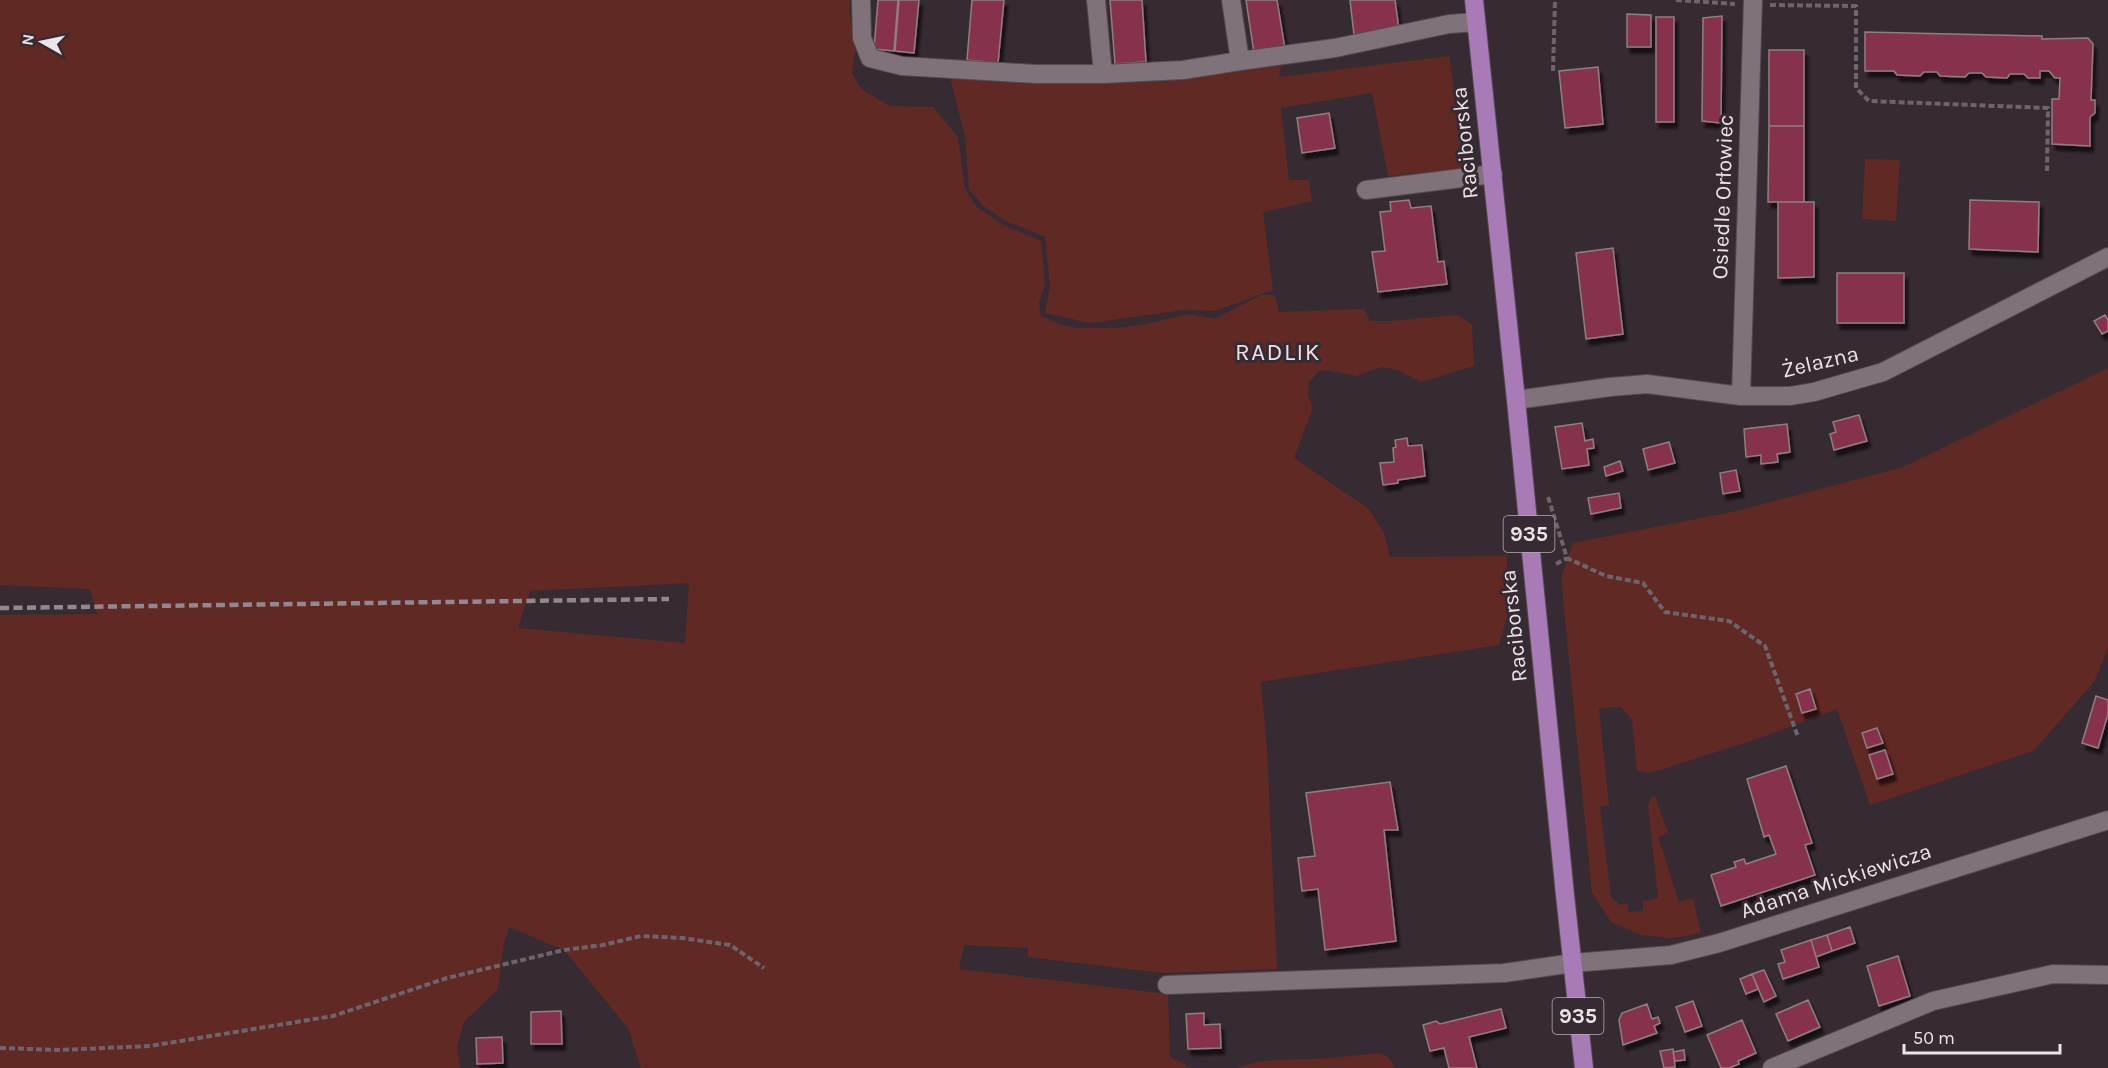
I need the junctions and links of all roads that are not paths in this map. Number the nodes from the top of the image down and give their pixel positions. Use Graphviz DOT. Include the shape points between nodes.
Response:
graph roads {
  1 [pos="861,0"];
  2 [pos="1096,0"];
  3 [pos="1231,0"];
  4 [pos="1474,0"];
  5 [pos="1753,3"];
  6 [pos="1476,22"];
  7 [pos="1240,61"];
  8 [pos="1103,74"];
  9 [pos="1493,174"];
  10 [pos="1366,190"];
  11 [pos="2108,257"];
  12 [pos="1741,396"];
  13 [pos="1516,400"];
  14 [pos="2107,821"];
  15 [pos="1573,963"];
  16 [pos="2108,975"];
  17 [pos="1167,985"];
  18 [pos="1584,1068"];
  19 [pos="1772,1068"];
  1 -- 8 [label="street" via="862,38 870,58 902,66"];
  2 -- 8 [label="street"];
  3 -- 7 [label="street"];
  4 -- 6 [label="main road, Raciborska / 935"];
  5 -- 12 [label="street, Osiedle Orłowiec"];
  6 -- 7 [label="street"];
  6 -- 9 [label="main road, Raciborska / 935"];
  7 -- 8 [label="street" via="1184,70"];
  9 -- 10 [label="street"];
  9 -- 13 [label="main road, Raciborska / 935"];
  11 -- 12 [label="street, Żelazna" via="1883,372 1814,392"];
  12 -- 13 [label="street, Żelazna" via="1647,384"];
  13 -- 15 [label="main road, Raciborska / 935"];
  14 -- 15 [label="street, Adama Mickiewicza" via="1719,943 1671,955"];
  15 -- 17 [label="street, Adama Mickiewicza" via="1504,973"];
  15 -- 18 [label="main road, Raciborska / 935"];
  16 -- 19 [label="street" via="2053,974 1933,1001"];
}
